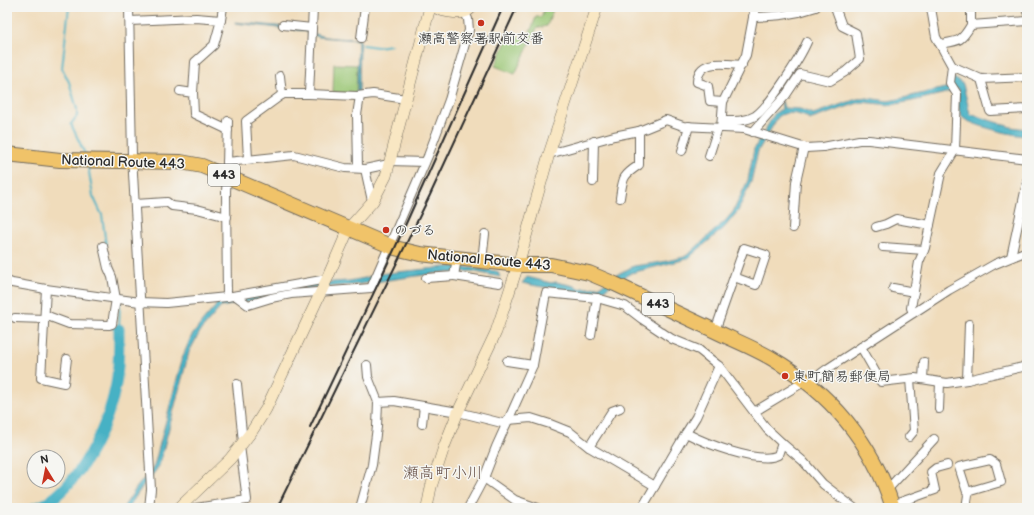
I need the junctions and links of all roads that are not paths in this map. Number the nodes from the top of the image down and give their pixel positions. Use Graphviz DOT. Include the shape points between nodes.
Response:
graph roads {
  1 [pos="129,7"];
  2 [pos="223,7"];
  3 [pos="313,7"];
  4 [pos="365,7"];
  5 [pos="430,7"];
  6 [pos="434,7"];
  7 [pos="597,7"];
  8 [pos="755,7"];
  9 [pos="816,7"];
  10 [pos="835,7"];
  11 [pos="932,7"];
  12 [pos="971,7"];
  13 [pos="1026,7"];
  14 [pos="469,10"];
  15 [pos="1027,12"];
  16 [pos="753,17"];
  17 [pos="222,20"];
  18 [pos="130,21"];
  19 [pos="1027,21"];
  20 [pos="283,25"];
  21 [pos="971,25"];
  22 [pos="312,28"];
  23 [pos="361,38"];
  24 [pos="807,42"];
  25 [pos="940,44"];
  26 [pos="742,65"];
  27 [pos="952,66"];
  28 [pos="280,76"];
  29 [pos="1027,77"];
  30 [pos="981,79"];
  31 [pos="180,91"];
  32 [pos="193,93"];
  33 [pos="309,94"];
  34 [pos="282,95"];
  35 [pos="360,96"];
  36 [pos="406,99"];
  37 [pos="723,102"];
  38 [pos="1027,110"];
  39 [pos="228,121"];
  40 [pos="720,125"];
  41 [pos="689,126"];
  42 [pos="228,130"];
  43 [pos="639,131"];
  44 [pos="753,132"];
  45 [pos="594,141"];
  46 [pos="804,147"];
  47 [pos="955,150"];
  48 [pos="682,151"];
  49 [pos="7,154"];
  50 [pos="549,154"];
  51 [pos="709,156"];
  52 [pos="248,159"];
  53 [pos="1027,159"];
  54 [pos="133,161"];
  55 [pos="425,162"];
  56 [pos="390,163"];
  57 [pos="362,168"];
  58 [pos="227,171"];
  59 [pos="593,182"];
  60 [pos="1027,182"];
  61 [pos="620,198"];
  62 [pos="372,201"];
  63 [pos="135,204"];
  64 [pos="226,217"];
  65 [pos="930,225"];
  66 [pos="876,226"];
  67 [pos="349,228"];
  68 [pos="793,228"];
  69 [pos="485,234"];
  70 [pos="103,246"];
  71 [pos="389,246"];
  72 [pos="884,247"];
  73 [pos="924,250"];
  74 [pos="1027,251"];
  75 [pos="1011,257"];
  76 [pos="457,258"];
  77 [pos="482,261"];
  78 [pos="518,264"];
  79 [pos="454,276"];
  80 [pos="734,277"];
  81 [pos="327,278"];
  82 [pos="426,278"];
  83 [pos="7,281"];
  84 [pos="499,283"];
  85 [pos="893,288"];
  86 [pos="46,290"];
  87 [pos="321,292"];
  88 [pos="914,292"];
  89 [pos="236,296"];
  90 [pos="227,298"];
  91 [pos="597,298"];
  92 [pos="116,299"];
  93 [pos="140,302"];
  94 [pos="913,313"];
  95 [pos="45,317"];
  96 [pos="15,318"];
  97 [pos="969,324"];
  98 [pos="715,331"];
  99 [pos="591,335"];
  100 [pos="861,347"];
  101 [pos="67,359"];
  102 [pos="507,361"];
  103 [pos="924,362"];
  104 [pos="367,365"];
  105 [pos="533,365"];
  106 [pos="719,366"];
  107 [pos="1027,366"];
  108 [pos="910,379"];
  109 [pos="923,379"];
  110 [pos="967,380"];
  111 [pos="940,382"];
  112 [pos="808,383"];
  113 [pos="237,384"];
  114 [pos="378,402"];
  115 [pos="424,406"];
  116 [pos="620,408"];
  117 [pos="939,409"];
  118 [pos="458,412"];
  119 [pos="754,412"];
  120 [pos="507,422"];
  121 [pos="422,424"];
  122 [pos="686,433"];
  123 [pos="909,437"];
  124 [pos="934,439"];
  125 [pos="782,443"];
  126 [pos="242,444"];
  127 [pos="589,447"];
  128 [pos="947,465"];
  129 [pos="484,478"];
  130 [pos="655,486"];
  131 [pos="887,490"];
  132 [pos="967,492"];
  133 [pos="892,506"];
  134 [pos="149,508"];
  135 [pos="178,508"];
  136 [pos="196,508"];
  137 [pos="360,508"];
  138 [pos="427,508"];
  139 [pos="468,508"];
  140 [pos="538,508"];
  141 [pos="642,508"];
  142 [pos="854,508"];
  143 [pos="966,508"];
  1 -- 18 [label="street"];
  2 -- 17 [label="street"];
  3 -- 22 [label="street"];
  4 -- 23 [label="street"];
  5 -- 36 [label="street"];
  6 -- 14 [label="street" via="442,11"];
  7 -- 50 [label="street"];
  8 -- 16 [label="street"];
  9 -- 16 [label="street" via="785,16"];
  10 -- 44 [label="street" via="842,26 856,33 860,59 830,81 800,74 786,95"];
  11 -- 25 [label="street" via="936,36"];
  12 -- 21 [label="street"];
  13 -- 15 [label="street"];
  14 -- 55 [label="street" via="469,30 449,100"];
  16 -- 26 [label="street"];
  17 -- 18 [label="street" via="196,18"];
  17 -- 32 [label="street" via="214,45 195,62"];
  18 -- 54 [label="street"];
  19 -- 21 [label="street"];
  20 -- 22 [label="street"];
  21 -- 25 [label="street" via="959,41"];
  22 -- 33 [label="street"];
  24 -- 40 [label="street" via="783,82 756,115"];
  25 -- 27 [label="street"];
  26 -- 37 [label="street"];
  26 -- 37 [label="street" via="716,63 703,68 697,77 697,82 708,86 710,101"];
  27 -- 30 [label="street"];
  27 -- 47 [label="street" via="950,84 958,94"];
  28 -- 34 [label="street"];
  29 -- 30 [label="street"];
  30 -- 38 [label="street" via="990,111"];
  31 -- 32 [label="street"];
  32 -- 42 [label="street" via="194,114"];
  33 -- 34 [label="street"];
  33 -- 35 [label="street"];
  34 -- 52 [label="street" via="246,121"];
  35 -- 36 [label="street" via="373,94"];
  35 -- 57 [label="street" via="357,115"];
  36 -- 56 [label="street"];
  37 -- 40 [label="street"];
  39 -- 42 [label="street"];
  40 -- 41 [label="street"];
  40 -- 44 [label="street"];
  40 -- 51 [label="street"];
  41 -- 43 [label="street" via="666,120"];
  41 -- 48 [label="street"];
  42 -- 58 [label="street"];
  43 -- 45 [label="street"];
  43 -- 61 [label="street" via="639,165 627,172 623,179"];
  44 -- 46 [label="street"];
  45 -- 50 [label="street"];
  45 -- 59 [label="street"];
  46 -- 47 [label="street" via="822,147 864,140"];
  46 -- 68 [label="street" via="796,182"];
  47 -- 53 [label="street"];
  47 -- 65 [label="street" via="941,173"];
  49 -- 54 [label="highway, National Route 443 / 443" via="33,158"];
  50 -- 78 [label="street"];
  52 -- 57 [label="street" via="294,155 345,168"];
  52 -- 58 [label="street"];
  54 -- 58 [label="highway, National Route 443 / 443" via="181,162"];
  54 -- 63 [label="street"];
  55 -- 56 [label="street"];
  55 -- 71 [label="street"];
  56 -- 57 [label="street"];
  56 -- 62 [label="street"];
  57 -- 62 [label="street"];
  58 -- 64 [label="street"];
  58 -- 67 [label="highway, National Route 443 / 443"];
  60 -- 75 [label="street"];
  62 -- 67 [label="street"];
  63 -- 64 [label="street" via="167,202 172,206 197,209"];
  63 -- 93 [label="street"];
  64 -- 90 [label="street"];
  65 -- 66 [label="street" via="896,219"];
  65 -- 73 [label="street"];
  67 -- 71 [label="highway, National Route 443 / 443"];
  67 -- 81 [label="street"];
  69 -- 77 [label="street"];
  70 -- 92 [label="street"];
  71 -- 76 [label="highway, National Route 443 / 443" via="420,254"];
  71 -- 87 [label="street" via="371,288"];
  72 -- 73 [label="street"];
  73 -- 88 [label="street" via="919,262"];
  74 -- 75 [label="street"];
  75 -- 94 [label="street"];
  76 -- 77 [label="highway, National Route 443 / 443"];
  76 -- 79 [label="street"];
  77 -- 78 [label="highway, National Route 443 / 443"];
  78 -- 98 [label="highway, National Route 443 / 443" via="551,265 588,273"];
  78 -- 118 [label="street" via="496,332"];
  79 -- 82 [label="street"];
  79 -- 84 [label="street"];
  80 -- 80 [label="street" via="744,248 766,255 756,285"];
  80 -- 98 [label="street"];
  81 -- 87 [label="street"];
  81 -- 89 [label="street"];
  83 -- 86 [label="street"];
  85 -- 88 [label="street"];
  86 -- 92 [label="street"];
  86 -- 95 [label="street"];
  87 -- 89 [label="street" via="291,294 248,305"];
  87 -- 126 [label="street" via="266,409"];
  88 -- 94 [label="street" via="911,308"];
  89 -- 90 [label="street"];
  90 -- 93 [label="street" via="166,303"];
  91 -- 99 [label="street"];
  91 -- 105 [label="street" via="546,293"];
  91 -- 106 [label="street" via="625,306 666,335 698,350"];
  92 -- 93 [label="street"];
  92 -- 95 [label="street" via="112,324 109,326 68,324"];
  93 -- 134 [label="street" via="151,489"];
  94 -- 100 [label="street"];
  95 -- 96 [label="street"];
  95 -- 101 [label="street" via="41,378 64,383"];
  97 -- 110 [label="street"];
  98 -- 112 [label="highway, National Route 443 / 443" via="771,358"];
  100 -- 108 [label="street" via="881,382"];
  100 -- 112 [label="street"];
  102 -- 105 [label="street"];
  103 -- 109 [label="street"];
  104 -- 114 [label="street" via="368,377"];
  105 -- 120 [label="street"];
  106 -- 119 [label="street"];
  106 -- 122 [label="street"];
  107 -- 110 [label="street"];
  108 -- 109 [label="street"];
  108 -- 123 [label="street" via="914,431"];
  109 -- 111 [label="street"];
  110 -- 111 [label="street"];
  111 -- 117 [label="street"];
  112 -- 119 [label="street" via="802,383"];
  112 -- 131 [label="highway, National Route 443 / 443" via="849,424 865,446"];
  113 -- 126 [label="street"];
  114 -- 115 [label="street" via="394,400"];
  114 -- 137 [label="street" via="372,465"];
  115 -- 118 [label="street"];
  115 -- 121 [label="street"];
  116 -- 127 [label="street" via="612,411"];
  118 -- 120 [label="street"];
  118 -- 138 [label="street" via="431,487"];
  119 -- 125 [label="street"];
  120 -- 127 [label="street" via="531,418 570,432"];
  120 -- 129 [label="street"];
  122 -- 125 [label="street" via="743,455 760,458 773,458 778,455"];
  122 -- 130 [label="street"];
  124 -- 131 [label="street"];
  125 -- 142 [label="street" via="803,461 822,484"];
  126 -- 135 [label="street" via="230,459"];
  126 -- 136 [label="street" via="247,500"];
  127 -- 130 [label="street"];
  128 -- 133 [label="street" via="931,472 935,490"];
  129 -- 139 [label="street"];
  129 -- 140 [label="street" via="515,500"];
  130 -- 141 [label="street"];
  131 -- 133 [label="highway, National Route 443 / 443"];
  132 -- 132 [label="street" via="960,467 990,460 996,464 1001,482"];
  132 -- 143 [label="street"];
}
